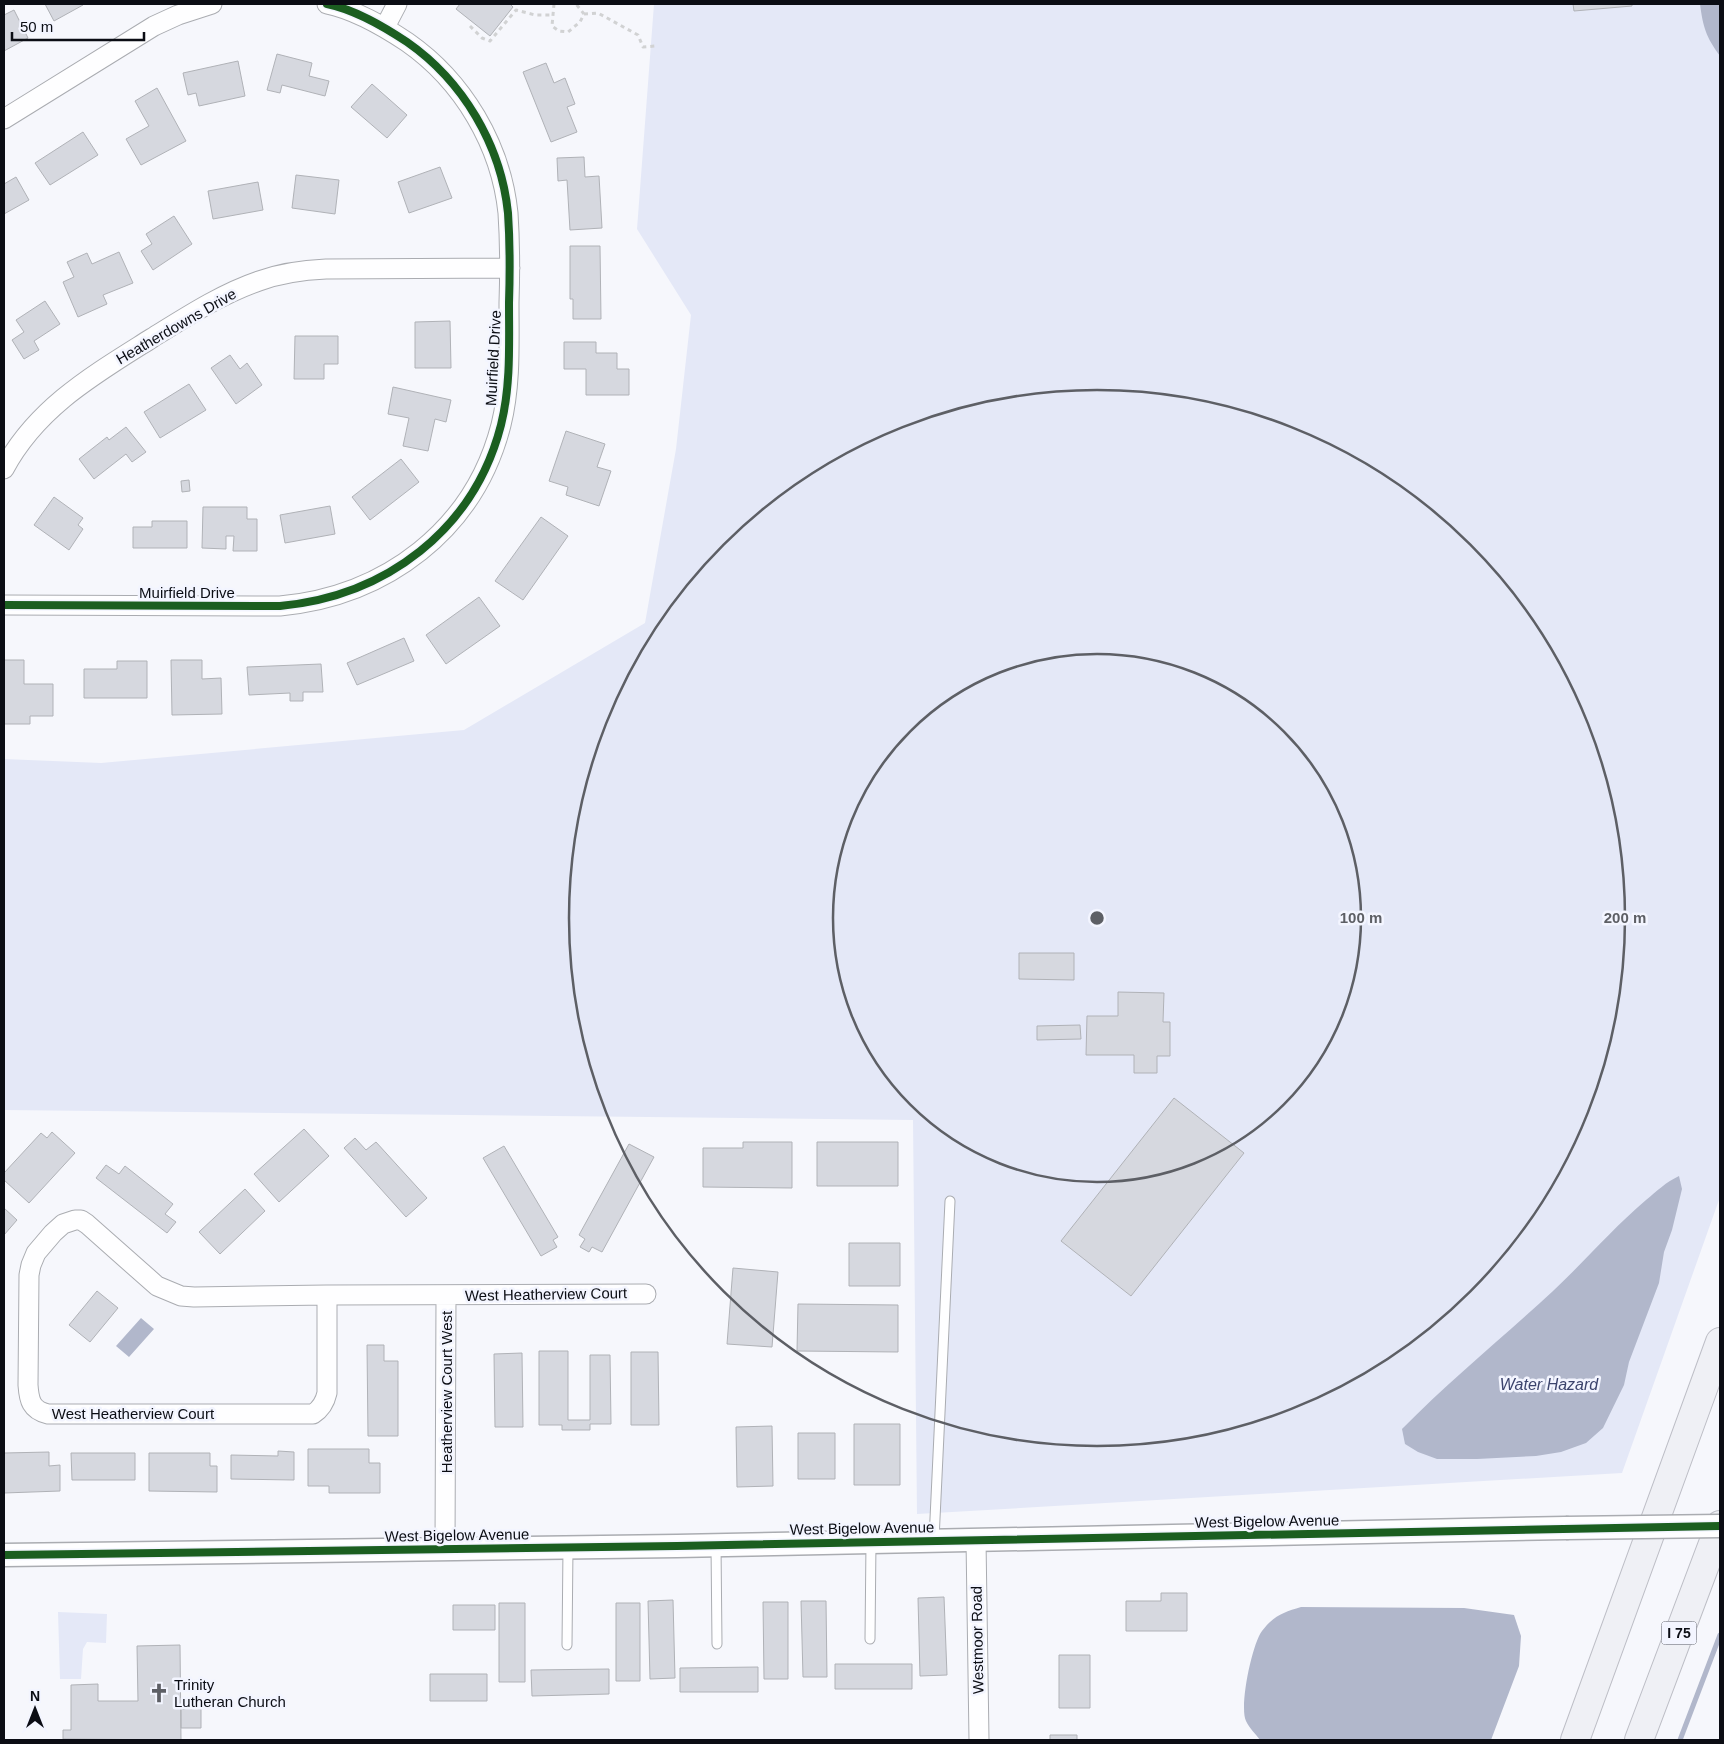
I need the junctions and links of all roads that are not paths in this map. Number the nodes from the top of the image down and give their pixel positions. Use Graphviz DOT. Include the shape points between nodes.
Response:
graph roads {
  1 [pos="212,4"];
  2 [pos="327,4"];
  3 [pos="397,4"];
  4 [pos="385,27"];
  5 [pos="4,119"];
  6 [pos="510,268"];
  7 [pos="4,469"];
  8 [pos="4,605"];
  9 [pos="950,1201"];
  10 [pos="646,1294"];
  11 [pos="327,1295"];
  12 [pos="446,1295"];
  13 [pos="1720,1342"];
  14 [pos="1720,1526"];
  15 [pos="934,1540"];
  16 [pos="976,1540"];
  17 [pos="871,1542"];
  18 [pos="716,1545"];
  19 [pos="568,1548"];
  20 [pos="445,1549"];
  21 [pos="4,1555"];
  22 [pos="870,1639"];
  23 [pos="717,1644"];
  24 [pos="567,1645"];
  25 [pos="979,1740"];
  26 [pos="1575,1740"];
  27 [pos="1639,1740"];
  1 -- 5 [label="street" via="178,14 154,26"];
  2 -- 4 [label="street, Muirfield Drive"];
  3 -- 4 [label="street"];
  4 -- 6 [label="street, Muirfield Drive" via="440,69 463,96 486,135 508,212"];
  6 -- 7 [label="street, Heatherdowns Drive" via="299,270 260,280 211,302 76,387 28,433"];
  6 -- 8 [label="street, Muirfield Drive" via="506,397 494,449 470,496 454,518 436,538 393,570 345,593 293,604"];
  9 -- 15 [label="lane"];
  10 -- 12 [label="street, West Heatherview Court"];
  11 -- 11 [label="street, West Heatherview Court" via="181,1296 157,1286 87,1224 81,1220 70,1220 44,1242 36,1253 29,1275 31,1404 48,1414 313,1414 326,1400 327,1393"];
  11 -- 12 [label="street, Heatherview Court West"];
  12 -- 20 [label="street, Heatherview Court West"];
  13 -- 26 [label="highway"];
  14 -- 16 [label="street, West Bigelow Avenue, bridge"];
  14 -- 27 [label="highway, I 75"];
  15 -- 16 [label="street, West Bigelow Avenue"];
  15 -- 17 [label="street, West Bigelow Avenue"];
  16 -- 25 [label="street, Westmoor Road"];
  17 -- 18 [label="street, West Bigelow Avenue"];
  17 -- 22 [label="lane"];
  18 -- 19 [label="street, West Bigelow Avenue"];
  18 -- 23 [label="lane"];
  19 -- 20 [label="street, West Bigelow Avenue"];
  19 -- 24 [label="lane"];
  20 -- 21 [label="street, West Bigelow Avenue"];
}
